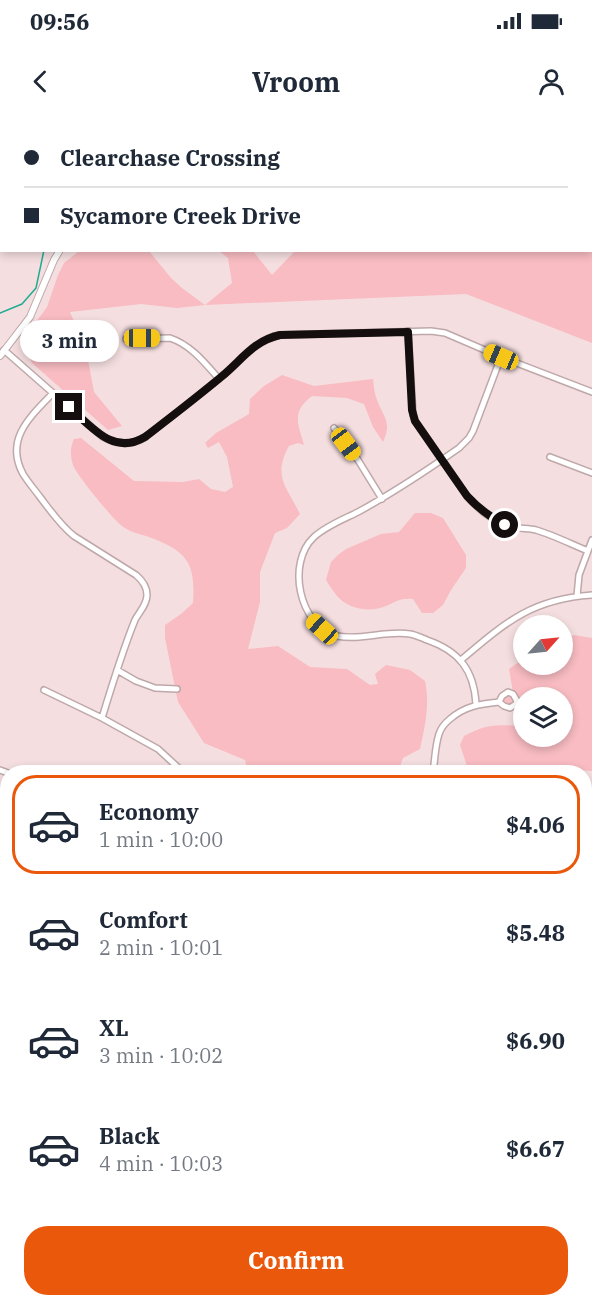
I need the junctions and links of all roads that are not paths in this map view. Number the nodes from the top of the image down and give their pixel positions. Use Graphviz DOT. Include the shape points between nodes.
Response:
graph roads {
  1 [pos="59,252"];
  2 [pos="408,332"];
  3 [pos="126,339"];
  4 [pos="2,353"];
  5 [pos="501,357"];
  6 [pos="219,379"];
  7 [pos="592,392"];
  8 [pos="53,393"];
  9 [pos="334,428"];
  10 [pos="550,457"];
  11 [pos="442,459"];
  12 [pos="592,473"];
  13 [pos="382,499"];
  14 [pos="592,540"];
  15 [pos="588,551"];
  16 [pos="592,594"];
  17 [pos="577,596"];
  18 [pos="461,660"];
  19 [pos="117,670"];
  20 [pos="177,689"];
  21 [pos="44,690"];
  22 [pos="499,702"];
  23 [pos="476,704"];
  24 [pos="102,718"];
  25 [pos="175,765"];
  26 [pos="435,765"];
  1 -- 4 [label="main road" via="30,316"];
  2 -- 5 [label="street" via="446,333"];
  2 -- 6 [label="street" via="271,337 257,344"];
  2 -- 11 [label="street" via="413,415"];
  3 -- 6 [label="street" via="176,340"];
  4 -- 8 [label="street"];
  5 -- 7 [label="street"];
  5 -- 11 [label="street" via="469,438"];
  6 -- 8 [label="street" via="132,444 115,443 103,437"];
  8 -- 19 [label="street" via="21,432 18,459 26,478 64,528 136,575 145,586 146,602"];
  9 -- 13 [label="street"];
  10 -- 12 [label="street"];
  11 -- 13 [label="street"];
  11 -- 15 [label="street" via="467,496 494,519 513,527 537,530"];
  13 -- 18 [label="street" via="326,528 303,552 298,573 306,608 312,620 336,636 411,634 443,646"];
  14 -- 15 [label="street"];
  15 -- 17 [label="street" via="579,575"];
  16 -- 17 [label="street"];
  17 -- 18 [label="street" via="543,604 514,618"];
  18 -- 23 [label="street" via="473,683"];
  19 -- 20 [label="street" via="155,688"];
  19 -- 24 [label="street"];
  21 -- 24 [label="street"];
  22 -- 23 [label="street"];
  23 -- 26 [label="street" via="458,712 442,728"];
  24 -- 25 [label="street" via="158,749"];
}
